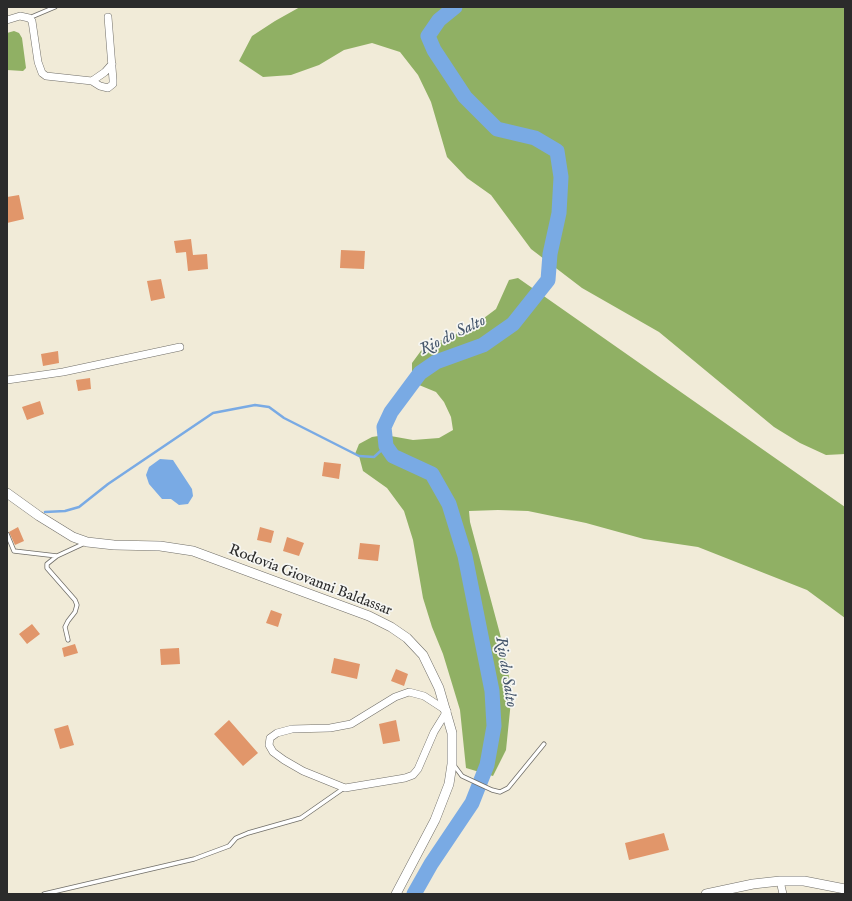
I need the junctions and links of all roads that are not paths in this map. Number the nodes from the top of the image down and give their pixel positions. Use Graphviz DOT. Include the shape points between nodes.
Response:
graph roads {
  1 [pos="55,7"];
  2 [pos="108,17"];
  3 [pos="29,18"];
  4 [pos="7,20"];
  5 [pos="112,64"];
  6 [pos="92,81"];
  7 [pos="180,347"];
  8 [pos="7,380"];
  9 [pos="7,493"];
  10 [pos="7,534"];
  11 [pos="87,542"];
  12 [pos="57,556"];
  13 [pos="68,640"];
  14 [pos="447,711"];
  15 [pos="544,744"];
  16 [pos="452,764"];
  17 [pos="344,788"];
  18 [pos="780,881"];
  19 [pos="845,889"];
  20 [pos="44,894"];
  21 [pos="396,894"];
  22 [pos="706,894"];
  23 [pos="783,894"];
  1 -- 3 [label="lane"];
  2 -- 5 [label="street"];
  3 -- 4 [label="street" via="20,16"];
  3 -- 6 [label="street" via="34,25 38,62 42,73 51,77"];
  5 -- 6 [label="street"];
  5 -- 6 [label="street" via="111,86 104,87"];
  7 -- 8 [label="street" via="63,372"];
  9 -- 11 [label="street, Rodovia Giovanni Baldassar" via="59,529"];
  10 -- 12 [label="lane" via="14,551"];
  11 -- 12 [label="lane"];
  11 -- 14 [label="street, Rodovia Giovanni Baldassar" via="160,546 193,551 369,616 407,638 423,655 433,673"];
  12 -- 13 [label="lane" via="47,564 47,568 77,605 65,627"];
  14 -- 16 [label="street, Rodovia Giovanni Baldassar" via="452,733"];
  14 -- 17 [label="street" via="413,775"];
  14 -- 17 [label="street" via="424,696 410,692 395,697 351,724 330,728 292,729 277,732 270,738 269,745 273,752 284,760 317,778"];
  15 -- 16 [label="lane" via="508,788 500,792 462,776"];
  16 -- 21 [label="street, Rodovia Giovanni Baldassar" via="449,784 435,820"];
  17 -- 20 [label="lane" via="301,818 248,833 236,838 228,846 194,859"];
  18 -- 19 [label="street" via="804,881"];
  18 -- 22 [label="street"];
  18 -- 23 [label="street"];
}
